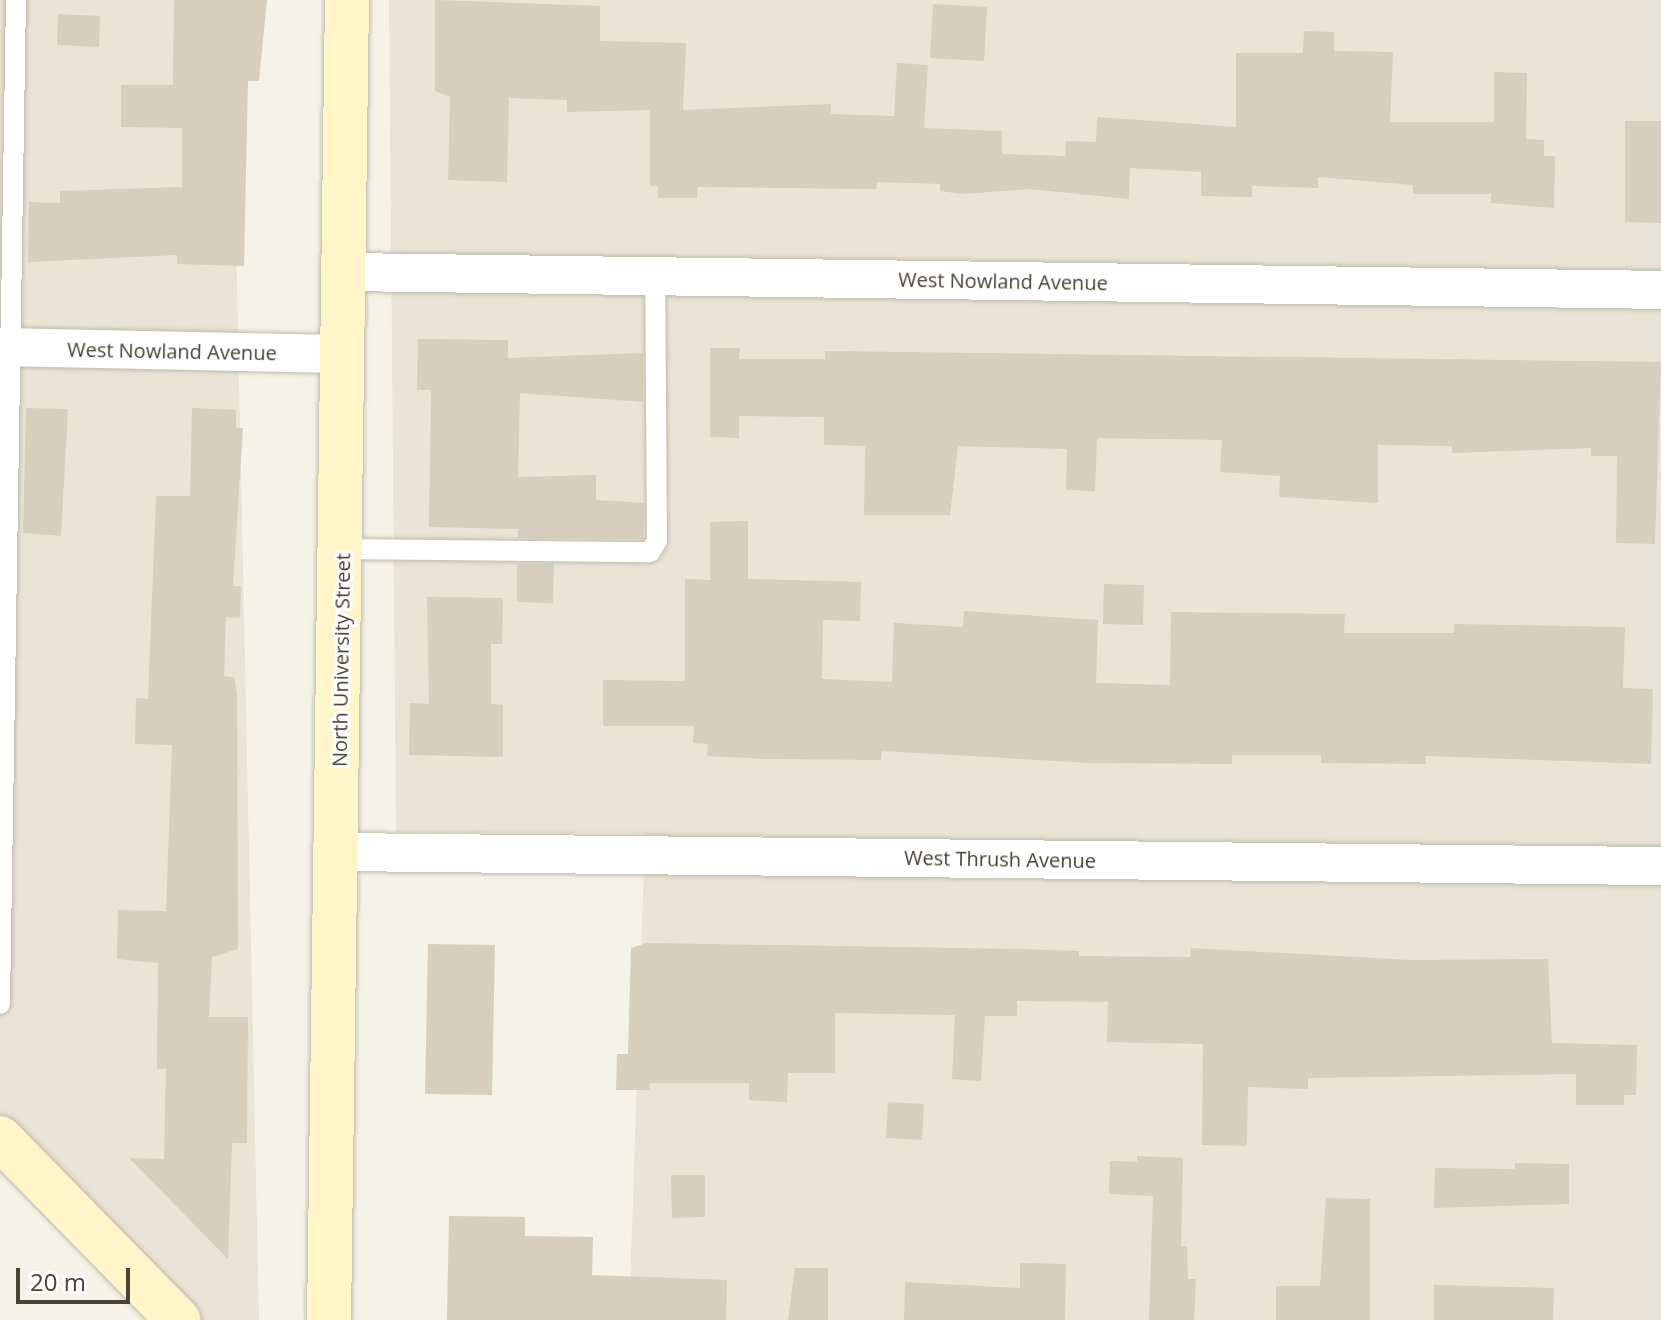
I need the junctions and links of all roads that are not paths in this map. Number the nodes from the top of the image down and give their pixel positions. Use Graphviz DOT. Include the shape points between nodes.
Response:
graph roads {
  1 [pos="16,0"];
  2 [pos="347,0"];
  3 [pos="345,272"];
  4 [pos="655,276"];
  5 [pos="1661,290"];
  6 [pos="6,347"];
  7 [pos="344,354"];
  8 [pos="342,549"];
  9 [pos="339,852"];
  10 [pos="1661,866"];
  11 [pos="0,1004"];
  12 [pos="0,1138"];
  13 [pos="178,1320"];
  14 [pos="329,1320"];
  1 -- 6 [label="lane"];
  2 -- 3 [label="main road, North University Street"];
  3 -- 4 [label="street, West Nowland Avenue"];
  3 -- 7 [label="main road, North University Street"];
  4 -- 5 [label="street, West Nowland Avenue"];
  4 -- 8 [label="lane" via="657,541 650,552"];
  6 -- 7 [label="street, West Nowland Avenue"];
  6 -- 11 [label="lane"];
  7 -- 8 [label="main road, North University Street"];
  8 -- 9 [label="main road, North University Street"];
  9 -- 10 [label="street, West Thrush Avenue"];
  9 -- 14 [label="main road, North University Street"];
  12 -- 13 [label="main road"];
}
